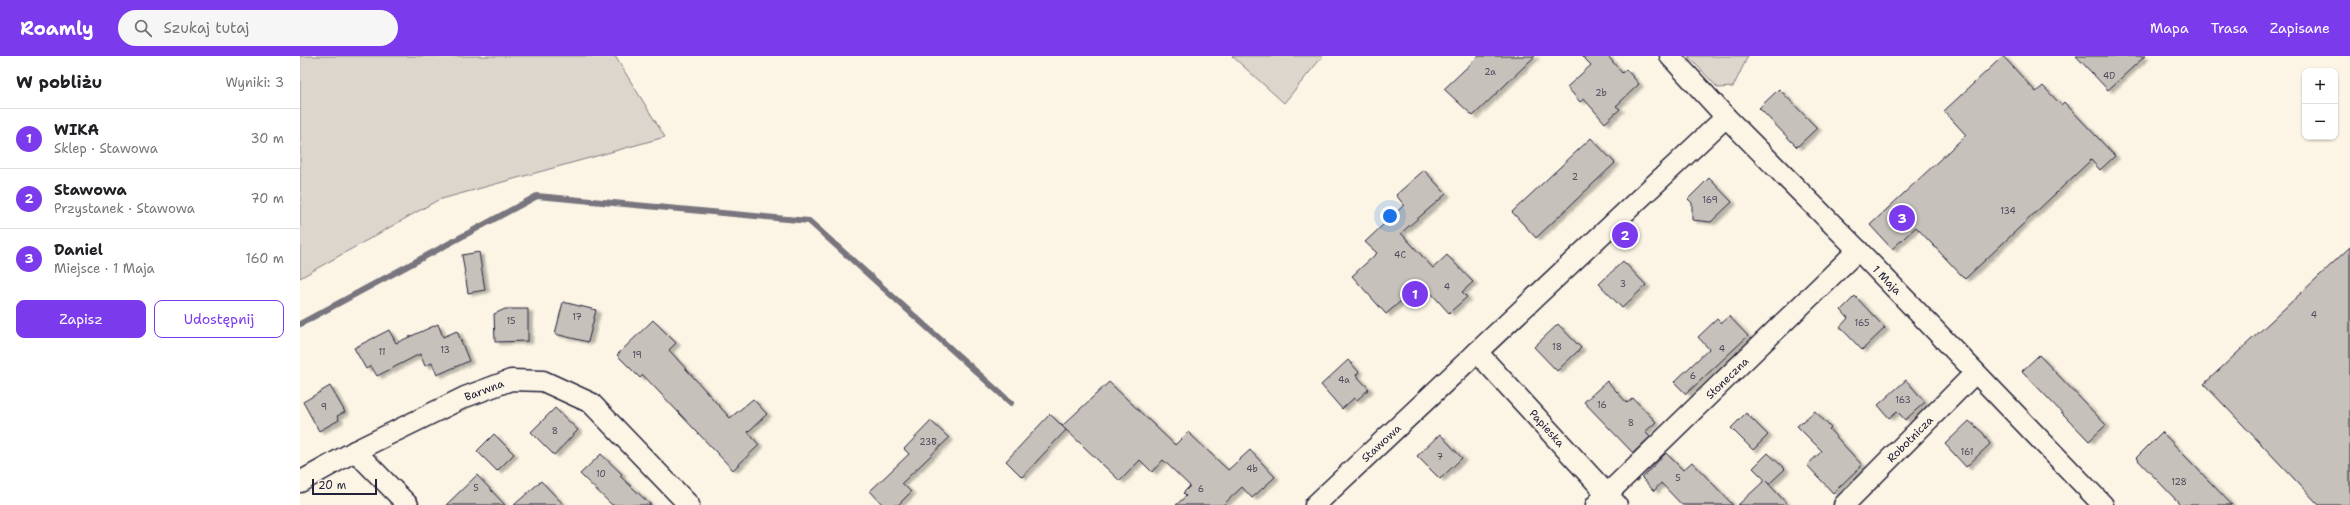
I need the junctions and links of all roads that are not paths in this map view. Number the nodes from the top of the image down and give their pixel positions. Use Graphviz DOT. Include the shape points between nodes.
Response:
graph roads {
  1 [pos="1670,56"];
  2 [pos="1726,116"];
  3 [pos="1858,250"];
  4 [pos="1477,352"];
  5 [pos="1975,372"];
  6 [pos="355,451"];
  7 [pos="300,482"];
  8 [pos="1607,502"];
  9 [pos="408,505"];
  10 [pos="689,505"];
  11 [pos="1315,505"];
  12 [pos="1844,505"];
  13 [pos="2103,505"];
  1 -- 2 [label="street, 1 Maja"];
  2 -- 3 [label="street, 1 Maja"];
  2 -- 4 [label="street, Stawowa"];
  3 -- 5 [label="street, 1 Maja"];
  3 -- 8 [label="street, Słoneczna"];
  4 -- 8 [label="street, Papieska"];
  4 -- 11 [label="street, Stawowa"];
  5 -- 12 [label="street, Robotnicza"];
  5 -- 13 [label="street, 1 Maja"];
  6 -- 7 [label="street, Barwna"];
  6 -- 9 [label="street"];
  6 -- 10 [label="street, Barwna" via="471,394 511,380 543,381 591,403"];
}
